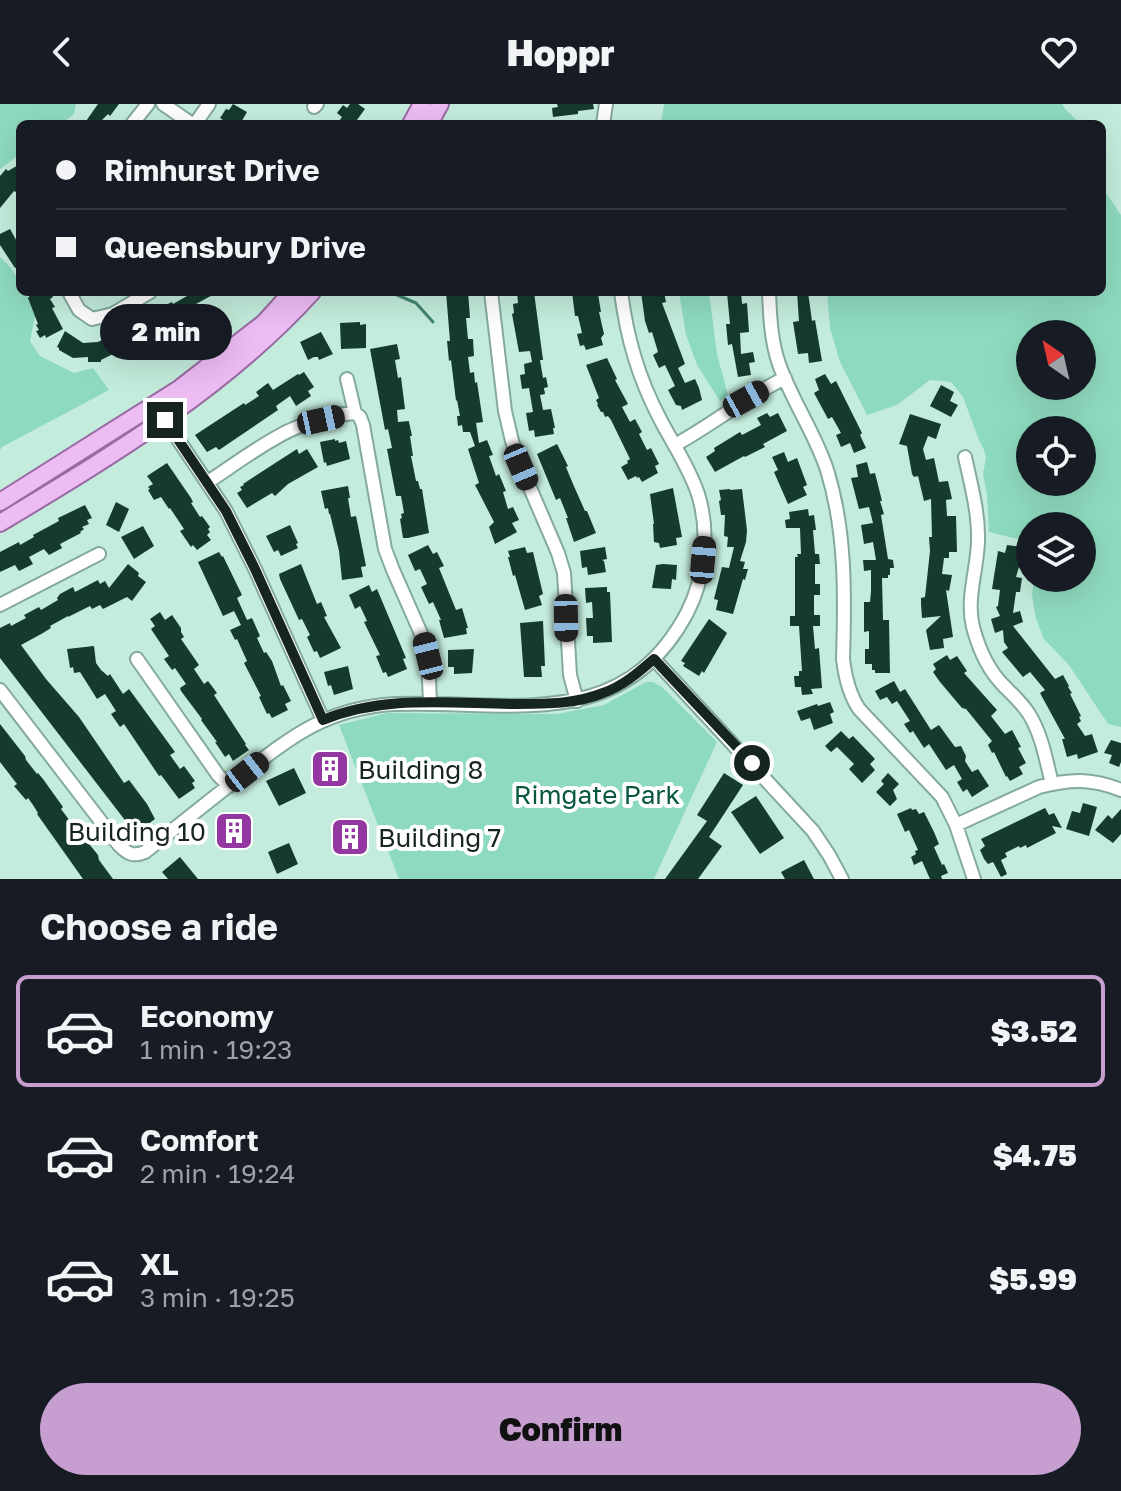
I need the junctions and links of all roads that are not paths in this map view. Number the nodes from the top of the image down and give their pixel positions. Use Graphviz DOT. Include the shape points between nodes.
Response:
graph roads {
  1 [pos="148,104"];
  2 [pos="163,104"];
  3 [pos="209,104"];
  4 [pos="135,120"];
  5 [pos="187,120"];
  6 [pos="196,120"];
  7 [pos="71,296"];
  8 [pos="143,296"];
  9 [pos="303,296"];
  10 [pos="303,296"];
  11 [pos="491,296"];
  12 [pos="622,296"];
  13 [pos="769,296"];
  14 [pos="785,378"];
  15 [pos="347,379"];
  16 [pos="179,389"];
  17 [pos="355,413"];
  18 [pos="165,420"];
  19 [pos="120,428"];
  20 [pos="675,445"];
  21 [pos="965,457"];
  22 [pos="208,482"];
  23 [pos="0,502"];
  24 [pos="0,523"];
  25 [pos="99,554"];
  26 [pos="0,605"];
  27 [pos="137,659"];
  28 [pos="654,659"];
  29 [pos="0,690"];
  30 [pos="577,701"];
  31 [pos="430,703"];
  32 [pos="323,720"];
  33 [pos="1052,784"];
  34 [pos="229,786"];
  35 [pos="1121,790"];
  36 [pos="956,825"];
  37 [pos="842,879"];
  38 [pos="974,879"];
  1 -- 4 [label="street"];
  2 -- 5 [label="street"];
  3 -- 6 [label="street"];
  7 -- 8 [label="street" via="92,319 113,314"];
  9 -- 16 [label="main road"];
  10 -- 18 [label="main road" via="288,318 239,363"];
  11 -- 30 [label="street" via="512,441 564,573 570,675"];
  12 -- 20 [label="street" via="639,374"];
  13 -- 14 [label="street" via="772,336"];
  14 -- 20 [label="street"];
  14 -- 36 [label="street" via="814,437 836,503 843,659 852,697 942,797"];
  15 -- 17 [label="street"];
  16 -- 18 [label="main road"];
  16 -- 19 [label="main road"];
  17 -- 22 [label="street" via="281,433"];
  17 -- 31 [label="street" via="363,425 385,549 425,647"];
  18 -- 19 [label="main road"];
  18 -- 22 [label="street"];
  18 -- 24 [label="main road"];
  19 -- 23 [label="main road"];
  20 -- 28 [label="street" via="699,498 703,560 694,600"];
  21 -- 33 [label="street" via="978,519 971,623 993,674 1030,715"];
  22 -- 32 [label="street" via="239,535"];
  25 -- 26 [label="street"];
  27 -- 34 [label="street"];
  28 -- 30 [label="street" via="620,685"];
  28 -- 37 [label="street" via="813,831"];
  29 -- 34 [label="street" via="130,855 145,852"];
  30 -- 31 [label="street"];
  31 -- 32 [label="street" via="375,705"];
  32 -- 34 [label="street" via="283,743"];
  33 -- 35 [label="street" via="1088,781"];
  33 -- 36 [label="street"];
  36 -- 38 [label="street"];
}
